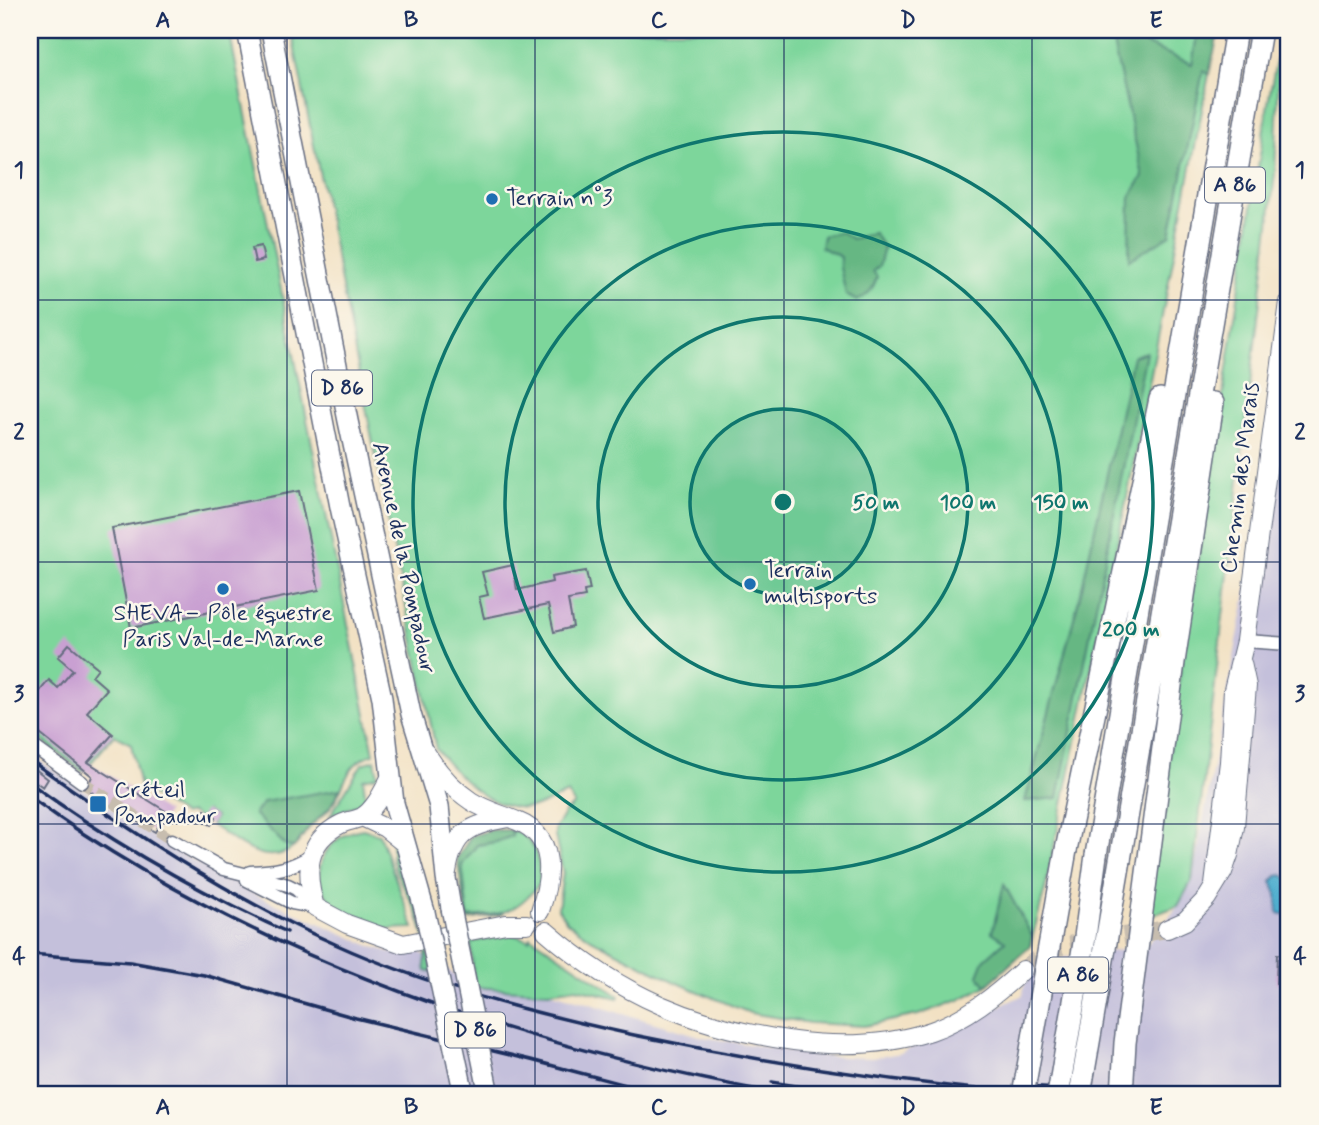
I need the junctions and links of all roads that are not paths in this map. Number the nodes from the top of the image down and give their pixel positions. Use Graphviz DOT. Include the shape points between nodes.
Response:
graph roads {
  1 [pos="247,30"];
  2 [pos="271,30"];
  3 [pos="1236,30"];
  4 [pos="1261,30"];
  5 [pos="1289,302"];
  6 [pos="1183,336"];
  7 [pos="1209,339"];
  8 [pos="1245,641"];
  9 [pos="1289,644"];
  10 [pos="30,744"];
  11 [pos="421,744"];
  12 [pos="390,778"];
  13 [pos="82,782"];
  14 [pos="362,817"];
  15 [pos="508,818"];
  16 [pos="172,840"];
  17 [pos="405,844"];
  18 [pos="310,856"];
  19 [pos="235,872"];
  20 [pos="446,878"];
  21 [pos="315,907"];
  22 [pos="540,911"];
  23 [pos="527,924"];
  24 [pos="1167,929"];
  25 [pos="546,931"];
  26 [pos="1023,970"];
  27 [pos="464,1095"];
  28 [pos="489,1095"];
  29 [pos="1023,1095"];
  30 [pos="1058,1095"];
  31 [pos="1080,1095"];
  32 [pos="1122,1095"];
  1 -- 12 [label="main road, D 86" via="382,698"];
  2 -- 11 [label="main road, Avenue de la Pompadour / D 86" via="348,421"];
  3 -- 6 [label="highway, A 86"];
  4 -- 7 [label="highway, A 86"];
  5 -- 8 [label="street, Chemin des Marais"];
  6 -- 29 [label="highway, bridge" via="1167,362 1066,850"];
  6 -- 30 [label="highway, A 86, bridge"];
  7 -- 31 [label="highway, A 86, bridge"];
  7 -- 32 [label="highway, bridge" via="1216,378 1174,662 1126,1030"];
  8 -- 9 [label="street"];
  8 -- 24 [label="street, Chemin des Marais" via="1233,690 1214,885 1196,911"];
  10 -- 13 [label="street"];
  11 -- 15 [label="street" via="447,781 470,800"];
  11 -- 20 [label="main road, Avenue de la Pompadour / D 86" via="439,806"];
  12 -- 14 [label="street" via="378,801"];
  12 -- 17 [label="main road, D 86"];
  14 -- 17 [label="street"];
  14 -- 18 [label="street" via="324,835"];
  15 -- 20 [label="street" via="465,831 450,854"];
  15 -- 22 [label="street" via="531,829 547,856 549,879"];
  16 -- 19 [label="street"];
  17 -- 27 [label="main road, D 86, bridge" via="425,912"];
  18 -- 19 [label="street" via="278,871"];
  18 -- 21 [label="street"];
  19 -- 21 [label="street" via="292,902"];
  20 -- 28 [label="main road, Avenue de la Pompadour / D 86, bridge"];
  21 -- 23 [label="street" via="402,944"];
  22 -- 23 [label="street" via="530,914"];
  22 -- 25 [label="street" via="550,919"];
  23 -- 25 [label="street" via="536,933"];
  25 -- 26 [label="street" via="618,985 664,1007 726,1029 808,1042 886,1042 931,1031 996,995"];
}
